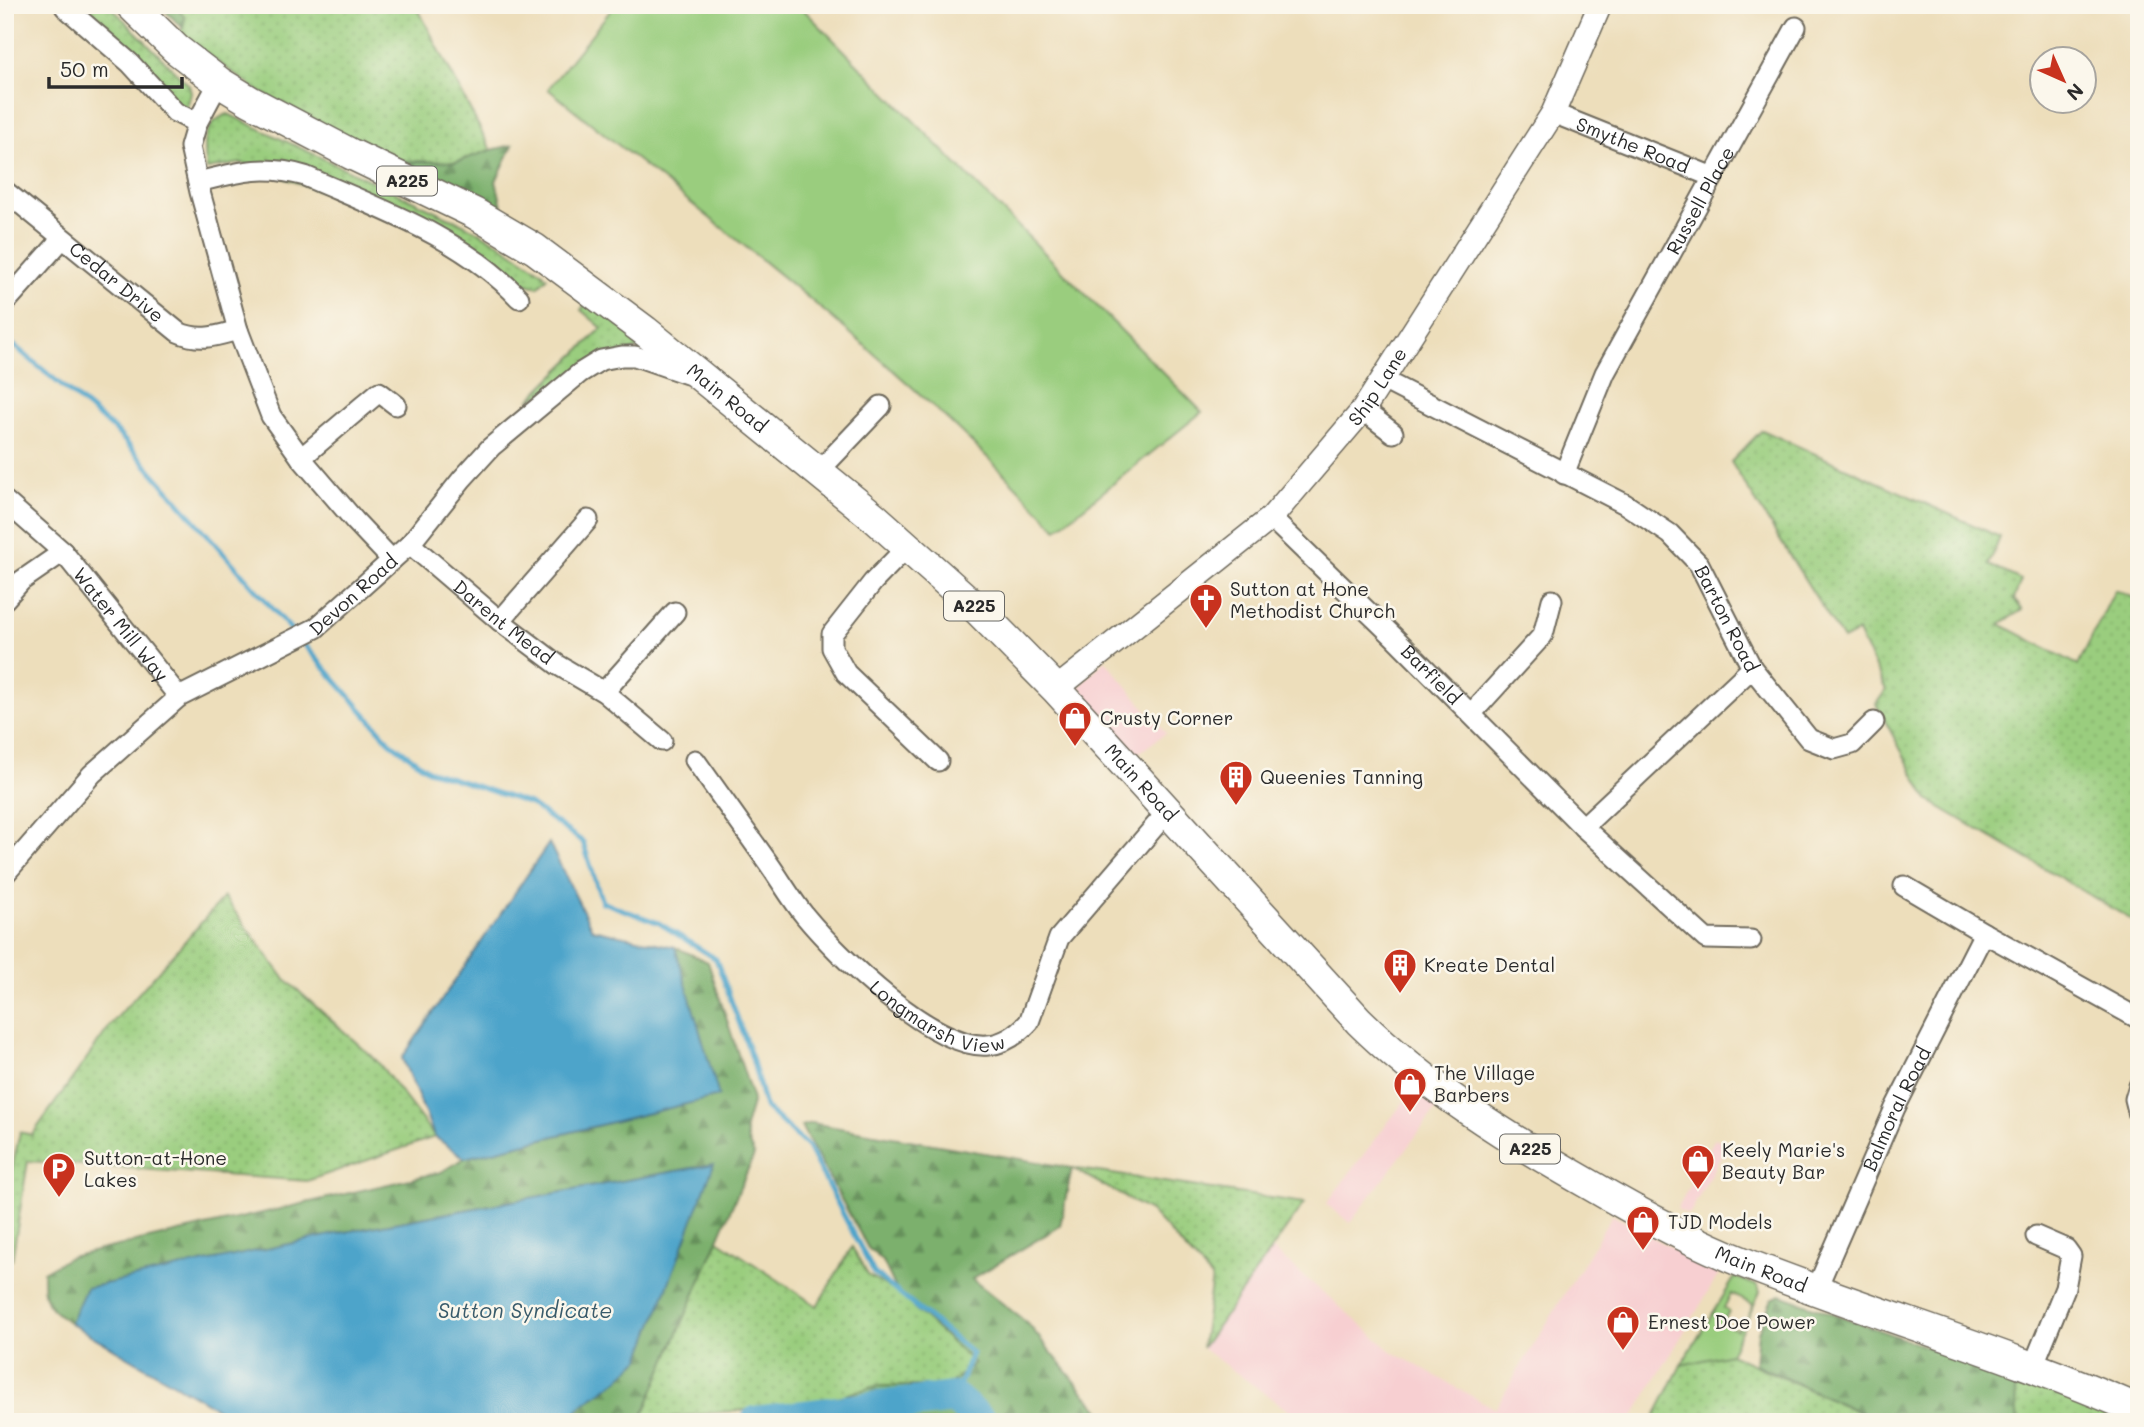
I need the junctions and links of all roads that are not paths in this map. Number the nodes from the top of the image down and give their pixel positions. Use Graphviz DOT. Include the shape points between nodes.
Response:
graph roads {
  1 [pos="131,5"];
  2 [pos="1600,5"];
  3 [pos="65,7"];
  4 [pos="1796,27"];
  5 [pos="219,82"];
  6 [pos="1553,113"];
  7 [pos="197,123"];
  8 [pos="1713,177"];
  9 [pos="198,182"];
  10 [pos="5,191"];
  11 [pos="62,239"];
  12 [pos="519,298"];
  13 [pos="5,303"];
  14 [pos="238,330"];
  15 [pos="705,379"];
  16 [pos="1384,380"];
  17 [pos="396,405"];
  18 [pos="881,406"];
  19 [pos="1363,410"];
  20 [pos="1393,433"];
  21 [pos="301,458"];
  22 [pos="818,472"];
  23 [pos="1564,474"];
  24 [pos="5,501"];
  25 [pos="1271,518"];
  26 [pos="589,520"];
  27 [pos="410,544"];
  28 [pos="908,546"];
  29 [pos="63,552"];
  30 [pos="392,559"];
  31 [pos="5,599"];
  32 [pos="1552,600"];
  33 [pos="674,612"];
  34 [pos="500,621"];
  35 [pos="1752,668"];
  36 [pos="1056,689"];
  37 [pos="604,692"];
  38 [pos="179,697"];
  39 [pos="1471,715"];
  40 [pos="1874,722"];
  41 [pos="662,741"];
  42 [pos="695,760"];
  43 [pos="938,761"];
  44 [pos="1168,811"];
  45 [pos="1583,827"];
  46 [pos="5,874"];
  47 [pos="1904,886"];
  48 [pos="1984,933"];
  49 [pos="1751,940"];
  50 [pos="2139,1018"];
  51 [pos="2139,1086"];
  52 [pos="2139,1115"];
  53 [pos="2036,1236"];
  54 [pos="1815,1290"];
  55 [pos="2032,1369"];
  56 [pos="2139,1410"];
  1 -- 5 [label="main road, Main Road / A225" via="176,50"];
  2 -- 6 [label="street, Ship Lane"];
  3 -- 7 [label="street" via="130,63 175,112"];
  4 -- 8 [label="street, Russell Place"];
  5 -- 7 [label="street"];
  5 -- 15 [label="main road, Main Road / A225" via="503,229"];
  6 -- 8 [label="street, Smythe Road"];
  6 -- 16 [label="street, Ship Lane"];
  7 -- 9 [label="street" via="190,147"];
  8 -- 23 [label="street, Russell Place" via="1605,373"];
  9 -- 12 [label="street" via="261,169 305,176 449,242 498,276"];
  9 -- 14 [label="street"];
  10 -- 11 [label="street, Cedar Drive"];
  11 -- 13 [label="street"];
  11 -- 14 [label="street, Cedar Drive" via="178,332 201,339"];
  14 -- 21 [label="street" via="271,416"];
  15 -- 22 [label="main road, Main Road / A225"];
  15 -- 27 [label="street, Devon Road" via="635,356 601,360 491,447"];
  16 -- 19 [label="street, Ship Lane"];
  16 -- 23 [label="street, Barton Road"];
  17 -- 21 [label="street" via="379,392"];
  18 -- 22 [label="street"];
  19 -- 20 [label="street"];
  19 -- 25 [label="street, Ship Lane"];
  21 -- 30 [label="street"];
  22 -- 28 [label="main road, Main Road / A225"];
  23 -- 35 [label="street, Barton Road" via="1625,504 1670,534 1699,564"];
  24 -- 29 [label="street, Water Mill Way"];
  25 -- 36 [label="street, Ship Lane"];
  25 -- 39 [label="street, Barfield"];
  26 -- 34 [label="street"];
  27 -- 30 [label="street, Devon Road"];
  27 -- 34 [label="street, Darent Mead"];
  28 -- 36 [label="main road, Main Road / A225"];
  28 -- 43 [label="street" via="832,634 832,648 846,673"];
  29 -- 31 [label="street, Water Mill Way" via="21,581"];
  29 -- 38 [label="street, Water Mill Way"];
  30 -- 38 [label="street, Devon Road" via="316,628"];
  32 -- 39 [label="street, Barfield" via="1543,635"];
  33 -- 37 [label="street"];
  34 -- 37 [label="street, Darent Mead" via="558,666"];
  35 -- 40 [label="street, Barton Road" via="1809,739 1835,749 1852,744"];
  35 -- 45 [label="street"];
  36 -- 44 [label="main road, Main Road / A225"];
  37 -- 41 [label="street, Darent Mead"];
  38 -- 46 [label="street, Devon Road" via="92,774"];
  39 -- 45 [label="street, Barfield"];
  42 -- 44 [label="street, Longmarsh View" via="806,916 870,983 936,1030 957,1040 988,1045 1019,1033 1028,1022 1059,937"];
  44 -- 54 [label="main road, Main Road / A225" via="1359,1021 1444,1093 1615,1200 1713,1249"];
  45 -- 49 [label="street, Barfield" via="1706,939"];
  47 -- 48 [label="street"];
  48 -- 50 [label="street"];
  48 -- 54 [label="street, Balmoral Road" via="1895,1108"];
  51 -- 52 [label="street" via="2135,1099"];
  53 -- 55 [label="street" via="2066,1249 2071,1256 2065,1288"];
  54 -- 55 [label="main road, Main Road / A225"];
  55 -- 56 [label="main road, Main Road / A225"];
}
